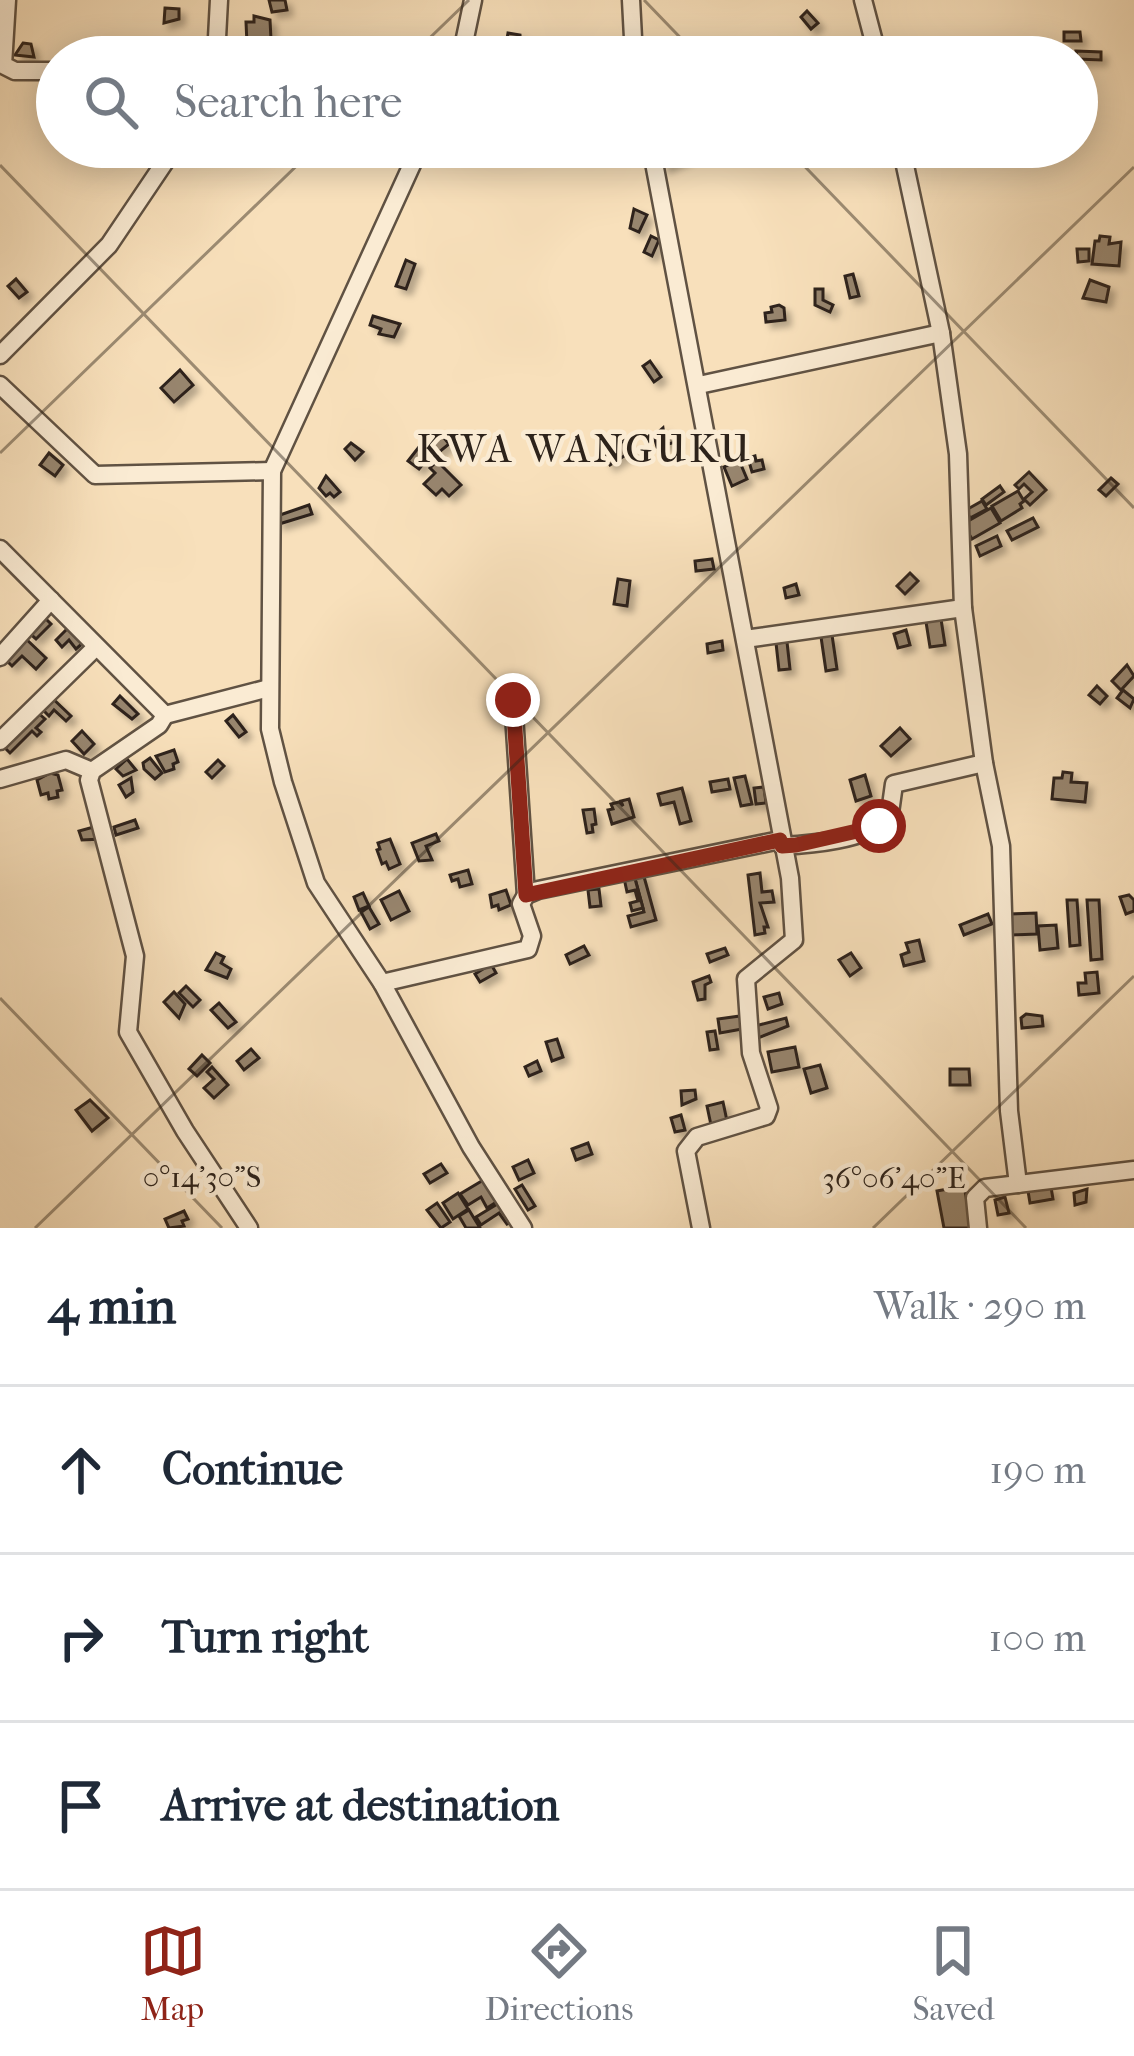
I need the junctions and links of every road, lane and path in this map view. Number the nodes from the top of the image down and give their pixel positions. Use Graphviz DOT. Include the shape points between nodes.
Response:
graph roads {
  1 [pos="8,0"];
  2 [pos="219,0"];
  3 [pos="473,0"];
  4 [pos="631,0"];
  5 [pos="863,0"];
  6 [pos="217,36"];
  7 [pos="465,36"];
  8 [pos="633,36"];
  9 [pos="872,36"];
  10 [pos="36,71"];
  11 [pos="161,168"];
  12 [pos="410,168"];
  13 [pos="655,168"];
  14 [pos="906,168"];
  15 [pos="941,333"];
  16 [pos="0,355"];
  17 [pos="0,385"];
  18 [pos="699,385"];
  19 [pos="272,471"];
  20 [pos="0,549"];
  21 [pos="52,600"];
  22 [pos="962,608"];
  23 [pos="745,639"];
  24 [pos="96,647"];
  25 [pos="0,657"];
  26 [pos="269,688"];
  27 [pos="513,700"];
  28 [pos="165,715"];
  29 [pos="0,741"];
  30 [pos="984,763"];
  31 [pos="92,771"];
  32 [pos="0,779"];
  33 [pos="781,843"];
  34 [pos="526,895"];
  35 [pos="382,983"];
  36 [pos="1134,1170"];
  37 [pos="1018,1184"];
  38 [pos="249,1228"];
  39 [pos="523,1228"];
  40 [pos="701,1228"];
  41 [pos="978,1228"];
  1 -- 10 [label="street" via="3,65"];
  2 -- 6 [label="street"];
  3 -- 7 [label="street"];
  4 -- 8 [label="street"];
  5 -- 9 [label="street"];
  11 -- 16 [label="street" via="109,245"];
  12 -- 19 [label="street"];
  13 -- 18 [label="street"];
  14 -- 15 [label="street"];
  15 -- 18 [label="street"];
  15 -- 22 [label="street" via="958,454"];
  17 -- 19 [label="street" via="94,475"];
  18 -- 23 [label="street"];
  19 -- 26 [label="street"];
  20 -- 21 [label="street"];
  21 -- 24 [label="street"];
  21 -- 25 [label="street"];
  22 -- 23 [label="street"];
  22 -- 30 [label="street"];
  23 -- 33 [label="street"];
  24 -- 28 [label="street"];
  24 -- 29 [label="street"];
  26 -- 28 [label="street"];
  26 -- 35 [label="street" via="283,782 316,883"];
  27 -- 34 [label="street"];
  28 -- 31 [label="street"];
  30 -- 33 [label="street" via="894,784 889,820 879,826"];
  30 -- 37 [label="street" via="1000,846"];
  31 -- 32 [label="street" via="66,760"];
  31 -- 38 [label="street" via="91,795 135,956 128,1032"];
  33 -- 34 [label="street"];
  33 -- 40 [label="street" via="794,940 746,980 751,1052 769,1108 763,1119 690,1142"];
  34 -- 35 [label="street" via="528,950"];
  35 -- 39 [label="street"];
  36 -- 37 [label="street"];
  37 -- 41 [label="street" via="978,1193"];
}
